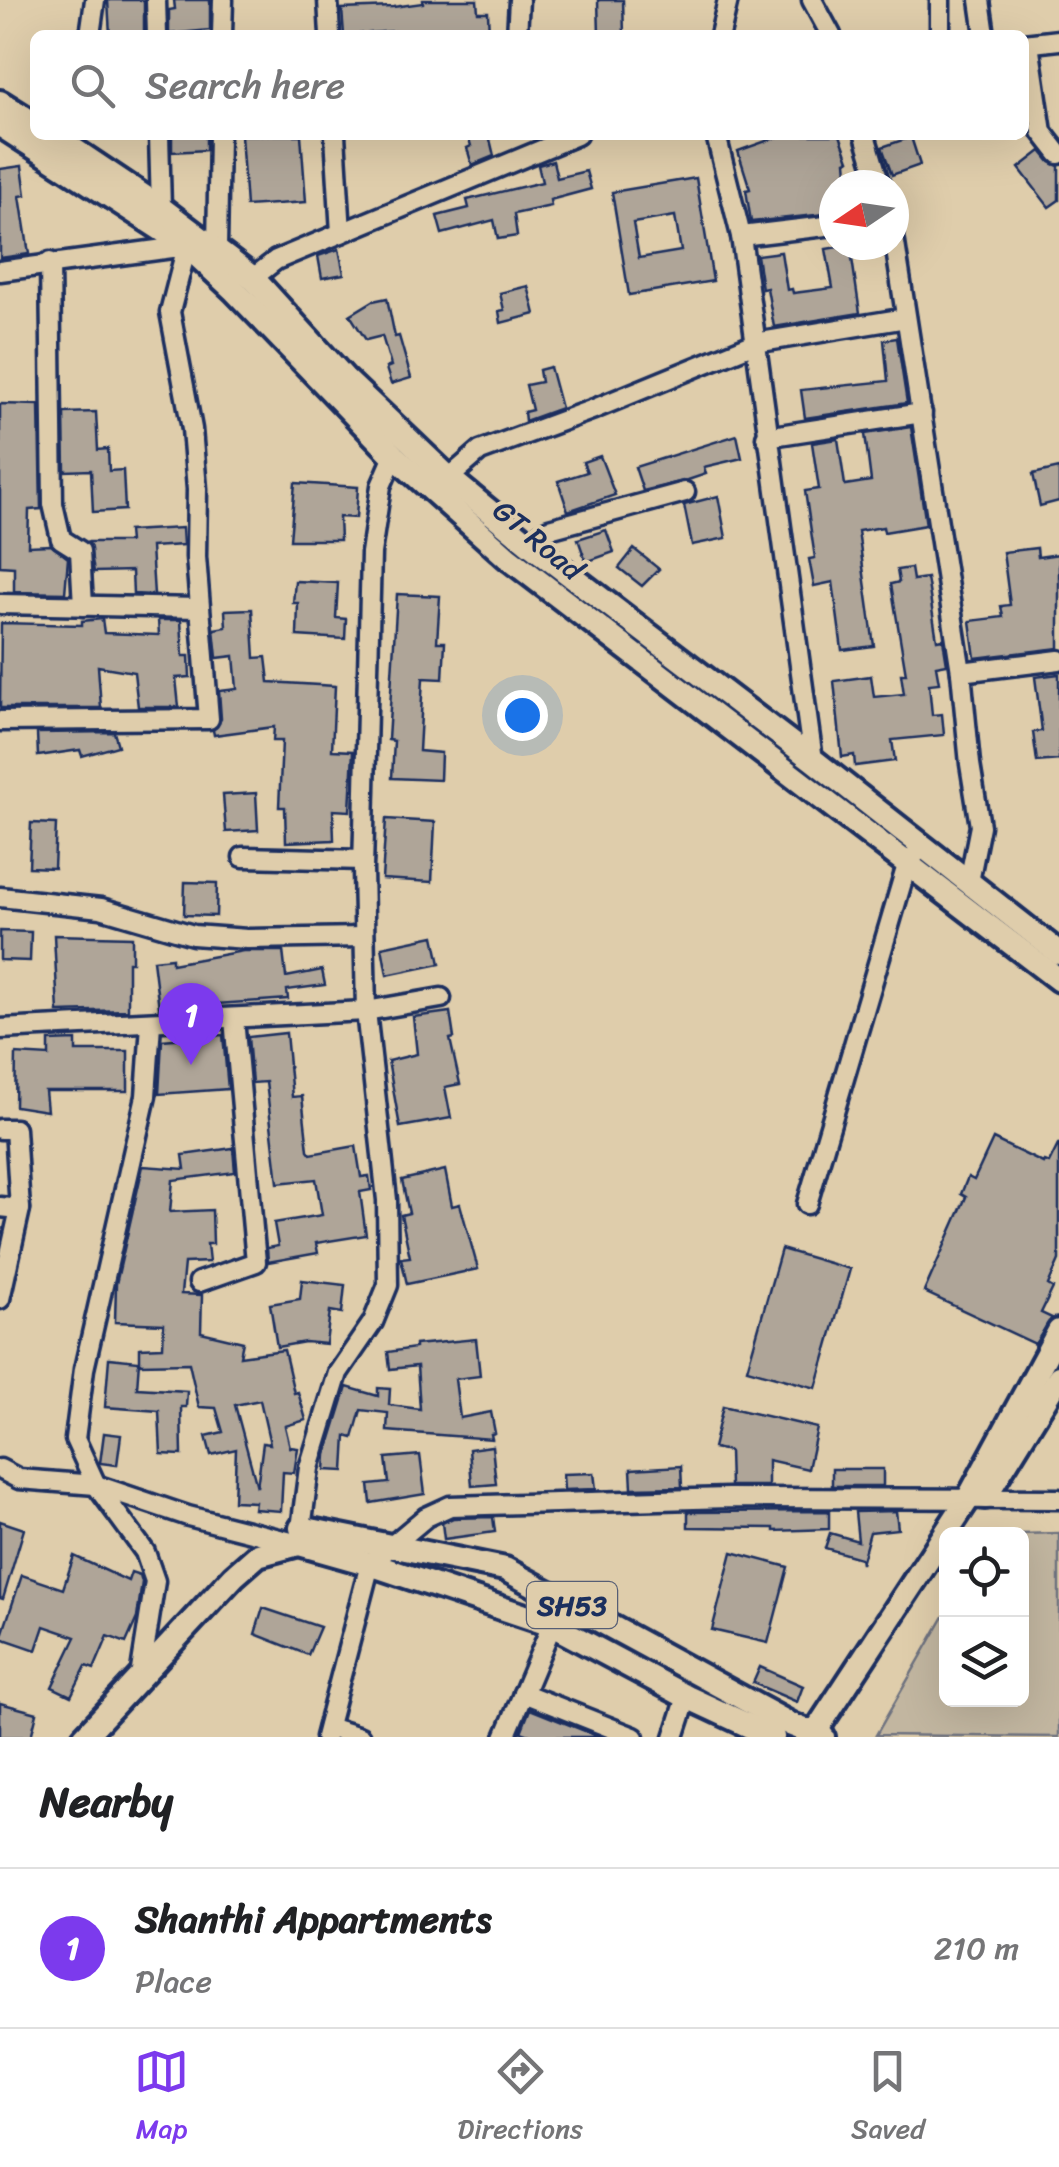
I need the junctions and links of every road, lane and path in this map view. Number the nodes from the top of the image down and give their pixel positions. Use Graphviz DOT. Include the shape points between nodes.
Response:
graph roads {
  1 [pos="95,0"];
  2 [pos="156,0"];
  3 [pos="223,0"];
  4 [pos="328,0"];
  5 [pos="518,0"];
  6 [pos="728,0"];
  7 [pos="812,0"];
  8 [pos="940,0"];
  9 [pos="980,0"];
  10 [pos="91,30"];
  11 [pos="156,30"];
  12 [pos="222,30"];
  13 [pos="330,30"];
  14 [pos="516,30"];
  15 [pos="721,30"];
  16 [pos="828,30"];
  17 [pos="940,30"];
  18 [pos="984,30"];
  19 [pos="1059,40"];
  20 [pos="1029,44"];
  21 [pos="1029,60"];
  22 [pos="0,102"];
  23 [pos="30,121"];
  24 [pos="0,125"];
  25 [pos="159,140"];
  26 [pos="220,140"];
  27 [pos="336,140"];
  28 [pos="523,140"];
  29 [pos="565,140"];
  30 [pos="717,140"];
  31 [pos="866,140"];
  32 [pos="74,142"];
  33 [pos="1059,154"];
  34 [pos="526,156"];
  35 [pos="875,170"];
  36 [pos="162,208"];
  37 [pos="819,227"];
  38 [pos="341,234"];
  39 [pos="741,236"];
  40 [pos="187,246"];
  41 [pos="216,248"];
  42 [pos="897,260"];
  43 [pos="50,262"];
  44 [pos="0,271"];
  45 [pos="253,278"];
  46 [pos="906,318"];
  47 [pos="755,343"];
  48 [pos="922,414"];
  49 [pos="766,437"];
  50 [pos="394,456"];
  51 [pos="449,478"];
  52 [pos="685,492"];
  53 [pos="528,543"];
  54 [pos="0,604"];
  55 [pos="83,606"];
  56 [pos="199,608"];
  57 [pos="1059,660"];
  58 [pos="961,672"];
  59 [pos="0,721"];
  60 [pos="813,760"];
  61 [pos="922,846"];
  62 [pos="242,857"];
  63 [pos="364,860"];
  64 [pos="907,866"];
  65 [pos="969,882"];
  66 [pos="0,897"];
  67 [pos="364,937"];
  68 [pos="1059,953"];
  69 [pos="1059,980"];
  70 [pos="441,998"];
  71 [pos="366,1011"];
  72 [pos="234,1019"];
  73 [pos="151,1024"];
  74 [pos="0,1029"];
  75 [pos="0,1129"];
  76 [pos="806,1204"];
  77 [pos="0,1208"];
  78 [pos="20,1208"];
  79 [pos="199,1282"];
  80 [pos="0,1299"];
  81 [pos="1059,1331"];
  82 [pos="1059,1377"];
  83 [pos="0,1469"];
  84 [pos="96,1485"];
  85 [pos="1059,1498"];
  86 [pos="976,1499"];
  87 [pos="963,1527"];
  88 [pos="300,1536"];
  89 [pos="391,1546"];
  90 [pos="370,1564"];
  91 [pos="939,1566"];
  92 [pos="552,1625"];
  93 [pos="140,1677"];
  94 [pos="523,1693"];
  95 [pos="687,1698"];
  96 [pos="326,1732"];
  97 [pos="820,1736"];
  98 [pos="84,1737"];
  99 [pos="360,1737"];
  100 [pos="505,1737"];
  101 [pos="634,1737"];
  102 [pos="674,1737"];
  103 [pos="773,1737"];
  1 -- 10 [label="street"];
  2 -- 11 [label="street"];
  3 -- 12 [label="street"];
  4 -- 13 [label="street"];
  5 -- 14 [label="street"];
  6 -- 15 [label="street"];
  7 -- 16 [label="street"];
  8 -- 17 [label="street"];
  9 -- 18 [label="street"];
  19 -- 20 [label="street"];
  21 -- 33 [label="street" via="1042,132"];
  22 -- 23 [label="main road"];
  24 -- 40 [label="main road, GT Road"];
  25 -- 36 [label="street"];
  26 -- 41 [label="street"];
  27 -- 38 [label="street"];
  28 -- 34 [label="street"];
  29 -- 34 [label="street"];
  30 -- 39 [label="street"];
  31 -- 35 [label="street"];
  32 -- 36 [label="main road"];
  34 -- 38 [label="street"];
  36 -- 41 [label="main road"];
  37 -- 39 [label="street"];
  38 -- 45 [label="street" via="276,260"];
  39 -- 47 [label="street"];
  40 -- 43 [label="street"];
  40 -- 50 [label="main road, GT Road"];
  40 -- 56 [label="street" via="170,312 192,429"];
  41 -- 45 [label="main road"];
  42 -- 46 [label="street"];
  43 -- 44 [label="street"];
  43 -- 55 [label="street" via="53,504 61,539 80,551"];
  45 -- 51 [label="main road"];
  46 -- 47 [label="street"];
  46 -- 48 [label="street"];
  47 -- 49 [label="street"];
  47 -- 51 [label="street" via="480,451"];
  48 -- 49 [label="street"];
  48 -- 58 [label="street"];
  49 -- 60 [label="street"];
  50 -- 63 [label="street" via="380,486 371,553"];
  50 -- 64 [label="main road, GT Road" via="507,558"];
  51 -- 53 [label="main road"];
  52 -- 53 [label="street" via="549,529"];
  53 -- 60 [label="main road"];
  54 -- 55 [label="street"];
  55 -- 56 [label="street"];
  56 -- 59 [label="street" via="208,719"];
  57 -- 58 [label="street"];
  58 -- 65 [label="street" via="980,826"];
  60 -- 61 [label="main road"];
  61 -- 64 [label="street"];
  61 -- 65 [label="main road"];
  62 -- 63 [label="street"];
  63 -- 67 [label="street"];
  64 -- 69 [label="main road, GT Road"];
  64 -- 76 [label="street"];
  65 -- 68 [label="main road"];
  66 -- 67 [label="street" via="101,908 192,935"];
  67 -- 71 [label="street"];
  70 -- 71 [label="street"];
  71 -- 72 [label="street"];
  71 -- 88 [label="street" via="388,1285 373,1322 338,1373 309,1468"];
  72 -- 73 [label="street"];
  72 -- 79 [label="street" via="256,1262"];
  73 -- 74 [label="street"];
  73 -- 84 [label="street" via="146,1096 88,1350 75,1438"];
  75 -- 78 [label="street" via="15,1130"];
  77 -- 78 [label="street"];
  78 -- 80 [label="street"];
  81 -- 86 [label="main road"];
  82 -- 86 [label="main road"];
  83 -- 84 [label="street" via="19,1479"];
  84 -- 88 [label="street" via="188,1516"];
  84 -- 93 [label="street" via="144,1552 156,1581"];
  85 -- 86 [label="street"];
  86 -- 87 [label="main road"];
  86 -- 89 [label="street" via="450,1506"];
  86 -- 97 [label="main road"];
  88 -- 89 [label="main road, SH53"];
  88 -- 90 [label="main road, SH53"];
  88 -- 93 [label="main road" via="246,1566"];
  89 -- 90 [label="street"];
  89 -- 97 [label="main road, SH53" via="506,1569"];
  90 -- 92 [label="main road, SH53"];
  90 -- 96 [label="street"];
  91 -- 97 [label="main road"];
  92 -- 94 [label="street"];
  92 -- 95 [label="main road, SH53"];
  93 -- 98 [label="main road"];
  94 -- 100 [label="street"];
  94 -- 101 [label="street"];
  95 -- 102 [label="street"];
  95 -- 103 [label="main road, SH53"];
  96 -- 99 [label="street"];
}
